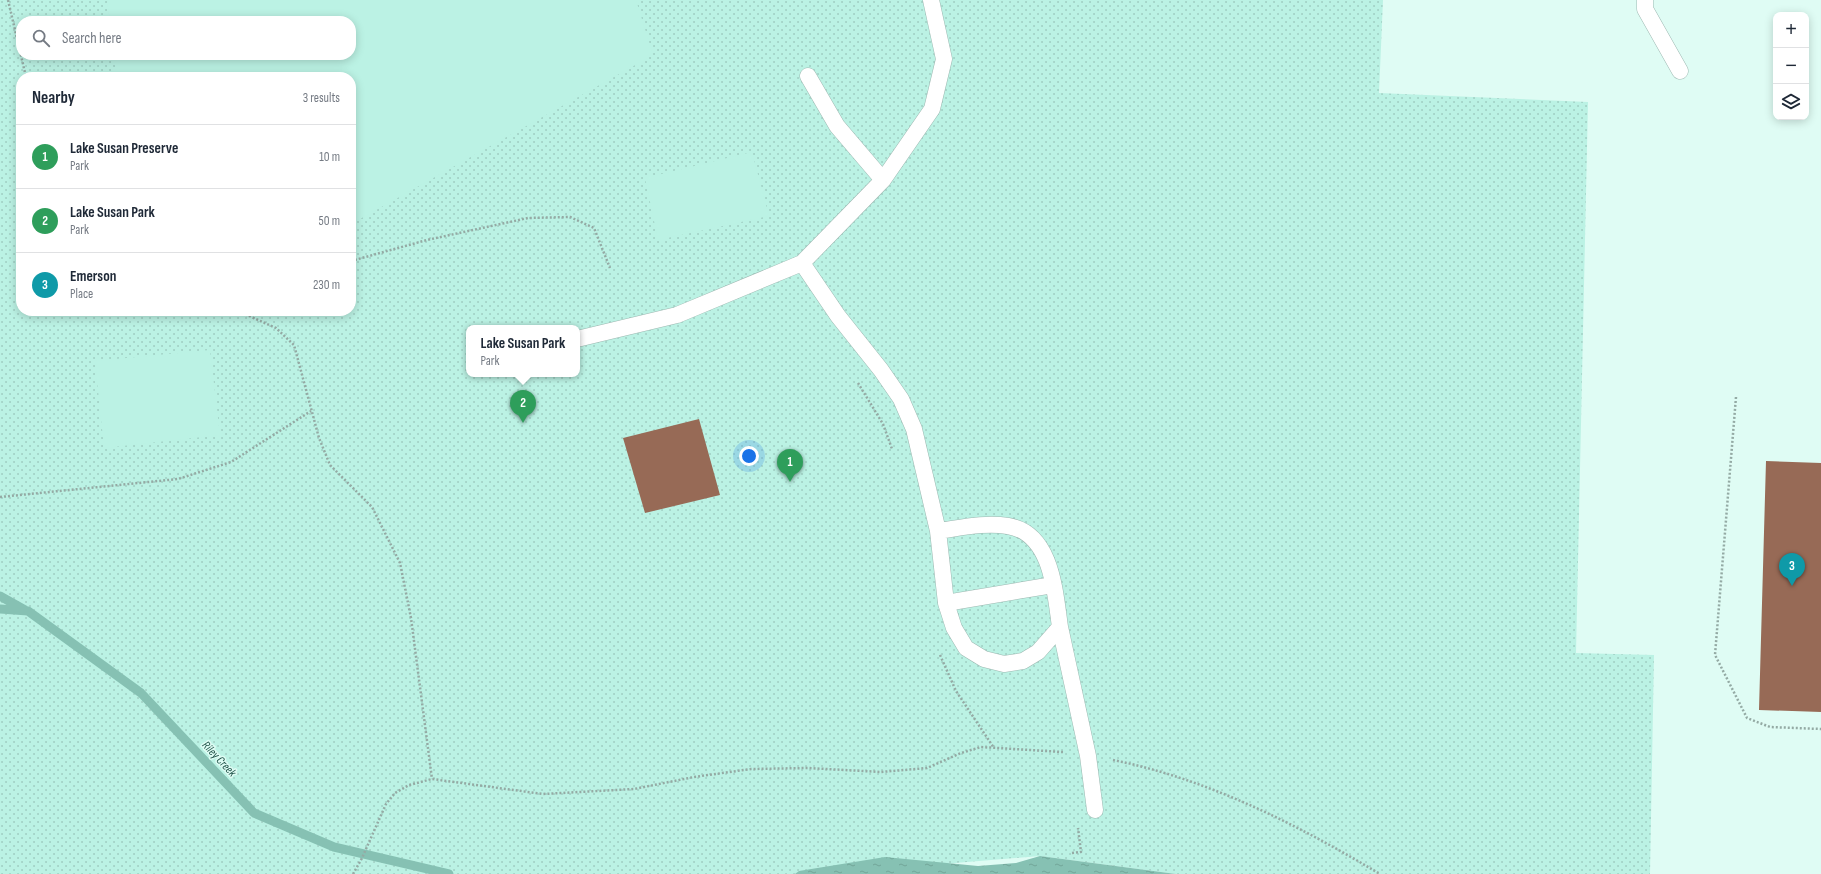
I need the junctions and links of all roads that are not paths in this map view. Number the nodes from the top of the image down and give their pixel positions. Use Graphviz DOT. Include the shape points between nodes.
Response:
graph roads {
  1 [pos="930,0"];
  2 [pos="1645,0"];
  3 [pos="1680,71"];
  4 [pos="808,76"];
  5 [pos="883,180"];
  6 [pos="802,263"];
  7 [pos="580,338"];
  8 [pos="938,531"];
  9 [pos="1053,585"];
  10 [pos="946,603"];
  11 [pos="1060,627"];
  12 [pos="1095,810"];
  1 -- 5 [label="lane" via="944,59 932,109"];
  2 -- 3 [label="lane" via="1645,9"];
  4 -- 5 [label="lane" via="836,126"];
  5 -- 6 [label="lane"];
  6 -- 7 [label="lane" via="677,315"];
  6 -- 8 [label="lane" via="838,316 901,399 914,429"];
  8 -- 9 [label="lane" via="988,525 1008,526 1022,531 1037,542"];
  8 -- 10 [label="lane"];
  9 -- 10 [label="lane"];
  9 -- 11 [label="lane"];
  10 -- 11 [label="lane" via="954,628 966,648 984,659 1004,664 1023,661 1038,652"];
  11 -- 12 [label="lane" via="1088,756"];
}
